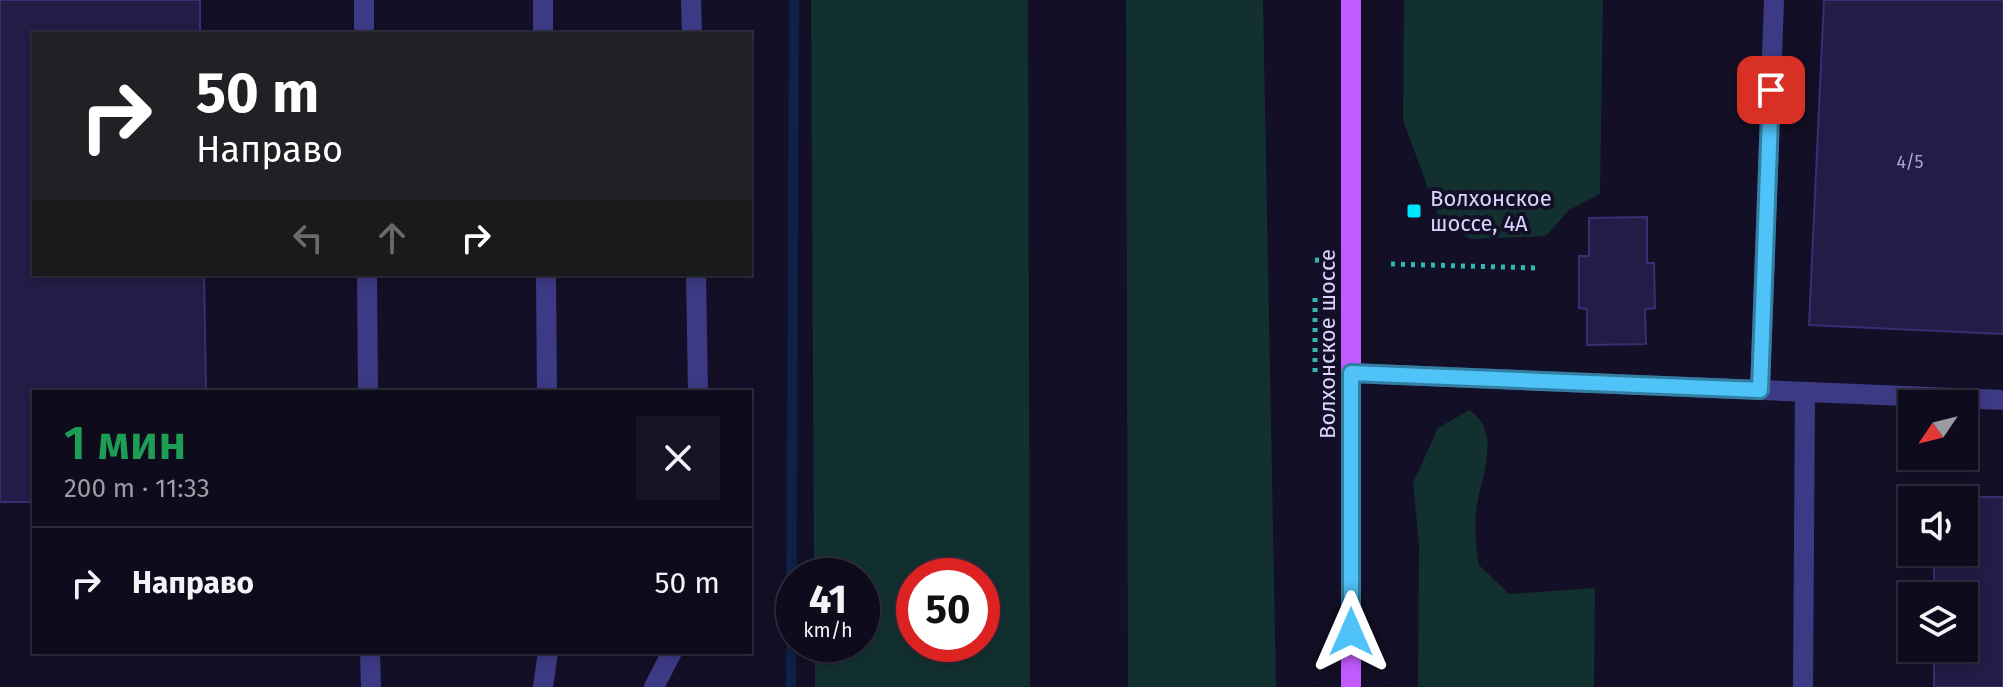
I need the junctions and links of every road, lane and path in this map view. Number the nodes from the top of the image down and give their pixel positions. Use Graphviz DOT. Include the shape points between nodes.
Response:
graph roads {
  1 [pos="364,0"];
  2 [pos="543,0"];
  3 [pos="691,0"];
  4 [pos="1351,0"];
  5 [pos="1774,0"];
  6 [pos="364,32"];
  7 [pos="543,32"];
  8 [pos="692,32"];
  9 [pos="1391,264"];
  10 [pos="1538,268"];
  11 [pos="367,276"];
  12 [pos="546,276"];
  13 [pos="696,276"];
  14 [pos="1315,297"];
  15 [pos="1315,372"];
  16 [pos="1351,373"];
  17 [pos="368,390"];
  18 [pos="547,390"];
  19 [pos="698,390"];
  20 [pos="1760,390"];
  21 [pos="1805,392"];
  22 [pos="2003,400"];
  23 [pos="370,654"];
  24 [pos="548,654"];
  25 [pos="671,654"];
  26 [pos="371,687"];
  27 [pos="543,687"];
  28 [pos="654,687"];
  29 [pos="1351,687"];
  30 [pos="1803,687"];
  1 -- 6 [label="street"];
  2 -- 7 [label="street"];
  3 -- 8 [label="street"];
  4 -- 16 [label="main road, Волхонское шоссе"];
  5 -- 20 [label="street"];
  9 -- 10 [label="path"];
  11 -- 17 [label="street"];
  12 -- 18 [label="street"];
  13 -- 19 [label="street"];
  14 -- 15 [label="path"];
  16 -- 20 [label="street"];
  16 -- 29 [label="main road, Волхонское шоссе"];
  20 -- 21 [label="street"];
  21 -- 22 [label="street"];
  21 -- 30 [label="street"];
  23 -- 26 [label="street"];
  24 -- 27 [label="street"];
  25 -- 28 [label="street"];
}
